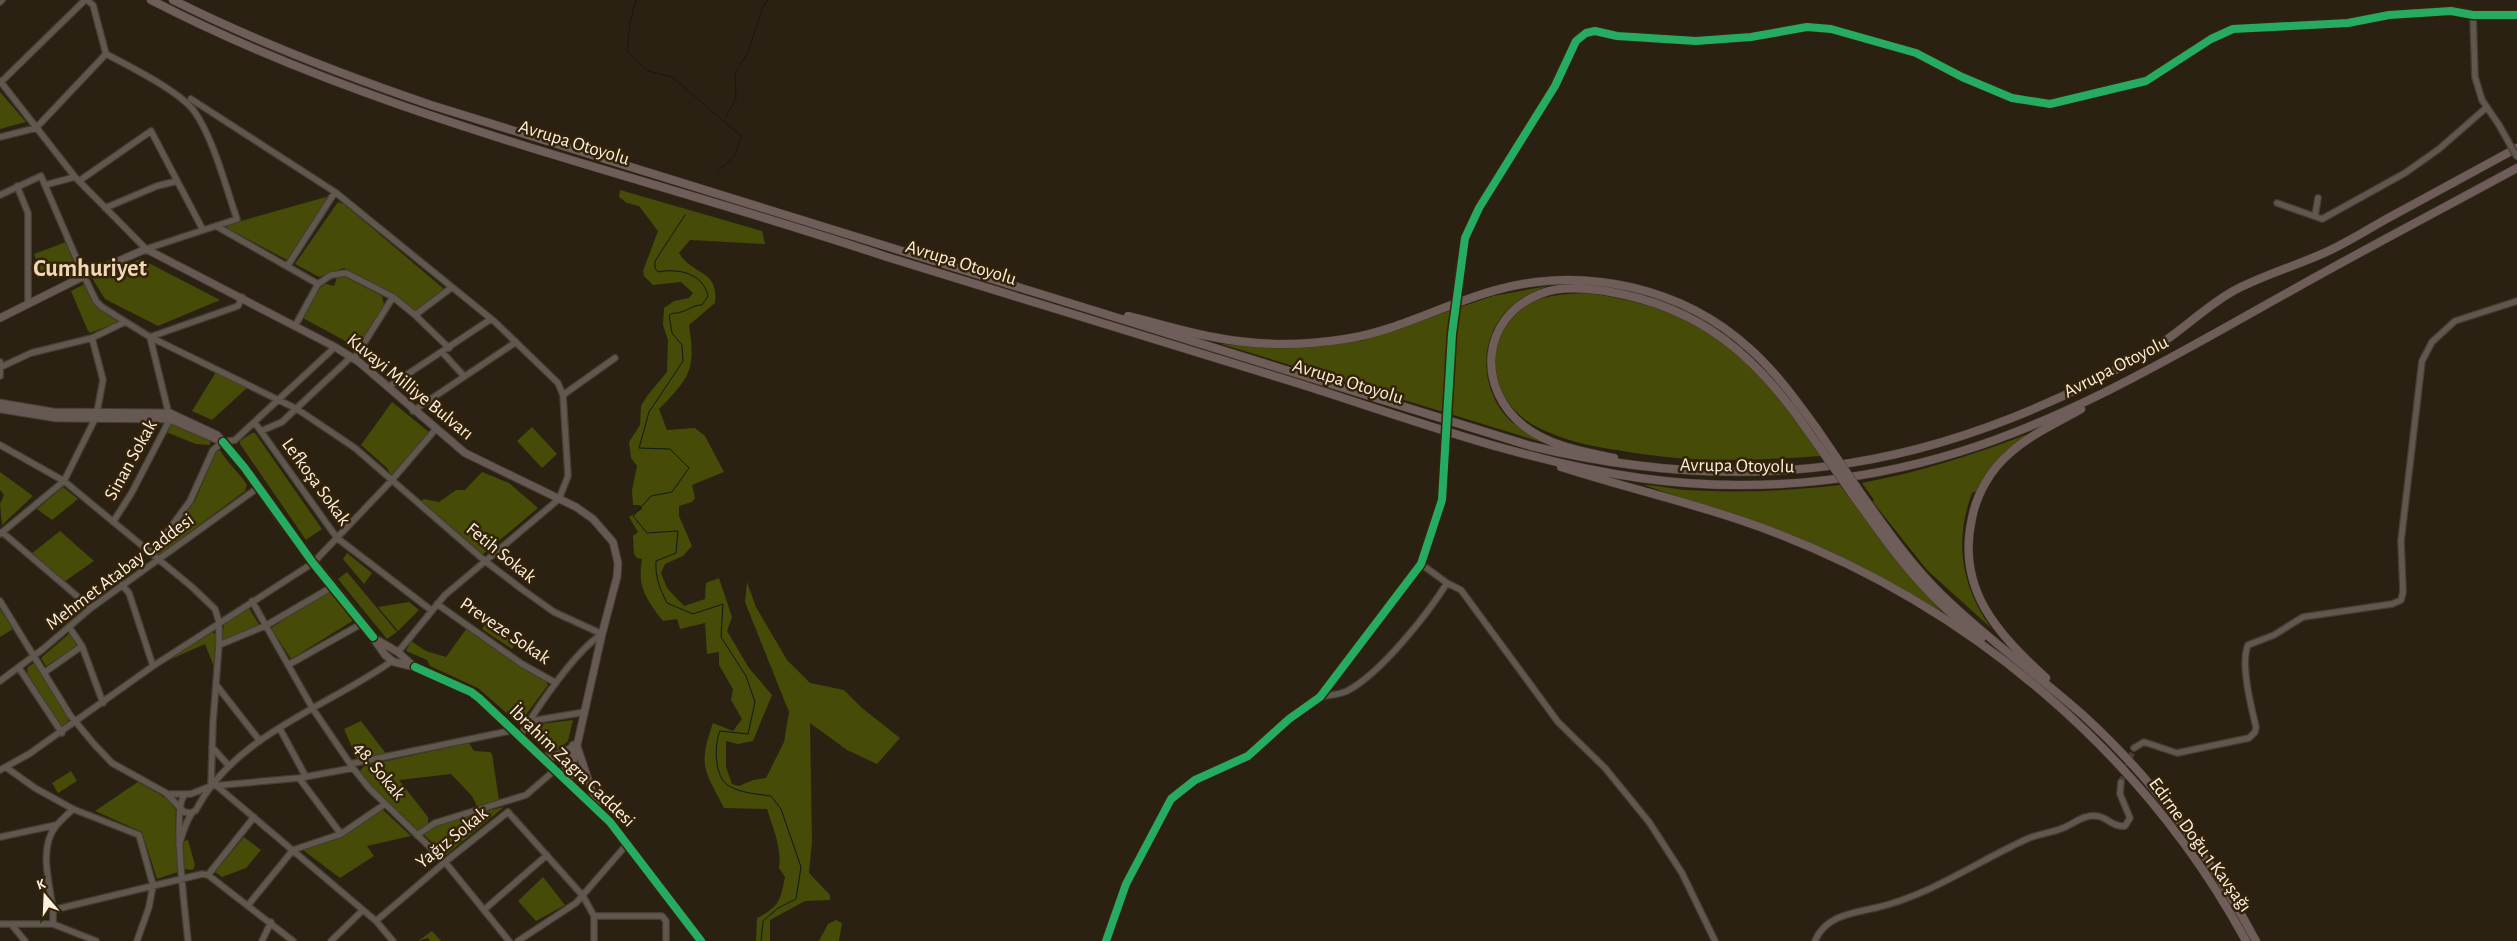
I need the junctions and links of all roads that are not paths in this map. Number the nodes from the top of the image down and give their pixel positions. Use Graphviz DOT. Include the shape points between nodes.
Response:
graph roads {
  1 [pos="86,0"];
  2 [pos="151,0"];
  3 [pos="174,0"];
  4 [pos="2473,15"];
  5 [pos="2517,15"];
  6 [pos="106,54"];
  7 [pos="1,82"];
  8 [pos="190,99"];
  9 [pos="2488,107"];
  10 [pos="36,128"];
  11 [pos="0,137"];
  12 [pos="2517,148"];
  13 [pos="2517,157"];
  14 [pos="2517,168"];
  15 [pos="77,179"];
  16 [pos="177,181"];
  17 [pos="45,185"];
  18 [pos="17,186"];
  19 [pos="335,192"];
  20 [pos="0,195"];
  21 [pos="2318,198"];
  22 [pos="2276,203"];
  23 [pos="105,208"];
  24 [pos="2314,216"];
  25 [pos="216,226"];
  26 [pos="203,230"];
  27 [pos="146,250"];
  28 [pos="288,265"];
  29 [pos="84,276"];
  30 [pos="318,284"];
  31 [pos="451,288"];
  32 [pos="242,297"];
  33 [pos="393,297"];
  34 [pos="2517,301"];
  35 [pos="28,303"];
  36 [pos="1096,311"];
  37 [pos="415,315"];
  38 [pos="0,318"];
  39 [pos="491,319"];
  40 [pos="125,322"];
  41 [pos="295,326"];
  42 [pos="150,337"];
  43 [pos="92,338"];
  44 [pos="516,342"];
  45 [pos="336,347"];
  46 [pos="449,348"];
  47 [pos="442,352"];
  48 [pos="353,358"];
  49 [pos="615,358"];
  50 [pos="1,364"];
  51 [pos="464,375"];
  52 [pos="0,376"];
  53 [pos="2126,381"];
  54 [pos="388,387"];
  55 [pos="563,395"];
  56 [pos="279,401"];
  57 [pos="0,403"];
  58 [pos="0,409"];
  59 [pos="297,409"];
  60 [pos="413,411"];
  61 [pos="96,416"];
  62 [pos="170,416"];
  63 [pos="256,423"];
  64 [pos="435,430"];
  65 [pos="261,431"];
  66 [pos="223,442"];
  67 [pos="0,445"];
  68 [pos="1520,452"];
  69 [pos="1702,472"];
  70 [pos="392,480"];
  71 [pos="64,481"];
  72 [pos="259,487"];
  73 [pos="1859,496"];
  74 [pos="560,499"];
  75 [pos="113,522"];
  76 [pos="1,533"];
  77 [pos="337,538"];
  78 [pos="151,554"];
  79 [pos="158,560"];
  80 [pos="485,561"];
  81 [pos="313,563"];
  82 [pos="1421,564"];
  83 [pos="1448,583"];
  84 [pos="122,585"];
  85 [pos="332,587"];
  86 [pos="0,601"];
  87 [pos="252,601"];
  88 [pos="437,604"];
  89 [pos="92,608"];
  90 [pos="431,610"];
  91 [pos="219,622"];
  92 [pos="363,623"];
  93 [pos="265,626"];
  94 [pos="69,627"];
  95 [pos="602,634"];
  96 [pos="219,645"];
  97 [pos="82,646"];
  98 [pos="35,655"];
  99 [pos="395,657"];
  100 [pos="288,665"];
  101 [pos="153,666"];
  102 [pos="19,668"];
  103 [pos="2014,669"];
  104 [pos="45,672"];
  105 [pos="0,681"];
  106 [pos="556,683"];
  107 [pos="217,686"];
  108 [pos="1320,696"];
  109 [pos="103,703"];
  110 [pos="313,709"];
  111 [pos="585,712"];
  112 [pos="2084,717"];
  113 [pos="531,721"];
  114 [pos="76,723"];
  115 [pos="280,729"];
  116 [pos="62,732"];
  117 [pos="517,733"];
  118 [pos="260,741"];
  119 [pos="575,744"];
  120 [pos="212,747"];
  121 [pos="2134,748"];
  122 [pos="540,756"];
  123 [pos="229,766"];
  124 [pos="351,766"];
  125 [pos="7,768"];
  126 [pos="0,770"];
  127 [pos="556,770"];
  128 [pos="306,777"];
  129 [pos="299,778"];
  130 [pos="566,779"];
  131 [pos="2121,782"];
  132 [pos="211,786"];
  133 [pos="218,787"];
  134 [pos="166,793"];
  135 [pos="188,794"];
  136 [pos="199,803"];
  137 [pos="385,804"];
  138 [pos="180,806"];
  139 [pos="72,809"];
  140 [pos="600,811"];
  141 [pos="192,813"];
  142 [pos="254,817"];
  143 [pos="56,825"];
  144 [pos="341,834"];
  145 [pos="417,835"];
  146 [pos="0,837"];
  147 [pos="628,843"];
  148 [pos="179,845"];
  149 [pos="293,850"];
  150 [pos="547,855"];
  151 [pos="445,862"];
  152 [pos="208,875"];
  153 [pos="182,877"];
  154 [pos="153,885"];
  155 [pos="583,896"];
  156 [pos="248,904"];
  157 [pos="485,909"];
  158 [pos="53,910"];
  159 [pos="363,910"];
  160 [pos="594,916"];
  161 [pos="376,921"];
  162 [pos="270,922"];
  163 [pos="0,924"];
  164 [pos="12,924"];
  165 [pos="53,924"];
  166 [pos="25,941"];
  167 [pos="96,941"];
  168 [pos="137,941"];
  169 [pos="188,941"];
  170 [pos="262,941"];
  171 [pos="293,941"];
  172 [pos="331,941"];
  173 [pos="393,941"];
  174 [pos="509,941"];
  175 [pos="518,941"];
  176 [pos="594,941"];
  177 [pos="666,941"];
  178 [pos="701,941"];
  179 [pos="1106,941"];
  180 [pos="1715,941"];
  181 [pos="1815,941"];
  182 [pos="2246,941"];
  183 [pos="2256,941"];
  1 -- 6 [label="street" via="93,5"];
  1 -- 7 [label="street"];
  2 -- 68 [label="highway, Avrupa Otoyolu" via="270,57 407,108"];
  3 -- 36 [label="highway, Avrupa Otoyolu" via="321,66 431,105"];
  4 -- 5 [label="street"];
  4 -- 9 [label="street" via="2475,77 2482,100"];
  4 -- 82 [label="street, bridge" via="2451,11 2389,15 2348,23 2233,29 2211,39 2146,81 2050,104 2012,98 1910,51 1831,29 1799,28 1752,37 1696,41 1590,31 1576,41 1540,112 1474,216 1465,238 1452,334 1441,505"];
  6 -- 10 [label="street"];
  6 -- 25 [label="street" via="180,97 194,110 237,219"];
  7 -- 10 [label="street, Kuvayi Milliye Bulvarı"];
  8 -- 19 [label="street"];
  9 -- 13 [label="street, bridge"];
  9 -- 24 [label="street" via="2405,173 2322,219"];
  10 -- 11 [label="street"];
  10 -- 15 [label="street, Kuvayi Milliye Bulvarı"];
  12 -- 69 [label="highway, Avrupa Otoyolu" via="2324,253 2235,290 2149,351 2012,420 1914,450 1851,463 1793,471"];
  14 -- 53 [label="highway, Avrupa Otoyolu"];
  15 -- 16 [label="street" via="149,130"];
  15 -- 17 [label="street"];
  15 -- 23 [label="street, Kuvayi Milliye Bulvarı"];
  16 -- 23 [label="street"];
  16 -- 26 [label="street"];
  17 -- 18 [label="street, Fetih Sokak" via="41,176"];
  17 -- 29 [label="street, Fetih Sokak"];
  18 -- 20 [label="street"];
  18 -- 35 [label="street" via="28,213"];
  19 -- 28 [label="street"];
  19 -- 31 [label="street"];
  21 -- 24 [label="street"];
  22 -- 24 [label="street"];
  23 -- 27 [label="street, Kuvayi Milliye Bulvarı"];
  25 -- 26 [label="street"];
  25 -- 28 [label="street"];
  26 -- 27 [label="street"];
  27 -- 29 [label="main road"];
  27 -- 32 [label="main road, Kuvayi Milliye Bulvarı"];
  28 -- 30 [label="street"];
  29 -- 35 [label="main road"];
  29 -- 40 [label="street, Fetih Sokak" via="96,302"];
  30 -- 33 [label="street" via="331,275 346,273"];
  30 -- 41 [label="street"];
  31 -- 37 [label="street"];
  31 -- 39 [label="street"];
  32 -- 41 [label="main road, Kuvayi Milliye Bulvarı"];
  32 -- 42 [label="street" via="238,306"];
  33 -- 37 [label="street"];
  33 -- 48 [label="street, Lefkoşa Sokak"];
  34 -- 121 [label="street" via="2455,321 2432,342 2422,361 2401,541 2401,600 2303,617 2248,645 2245,650 2247,676 2256,727 2249,738 2177,753 2144,742"];
  35 -- 38 [label="main road"];
  36 -- 69 [label="highway, Avrupa Otoyolu" via="1531,446 1627,465"];
  36 -- 73 [label="highway, bridge" via="1237,341 1314,343 1384,330 1516,285 1578,280 1615,284 1664,297 1702,314 1749,347 1778,377 1817,429"];
  37 -- 46 [label="street"];
  39 -- 44 [label="street"];
  39 -- 46 [label="street"];
  40 -- 42 [label="street, Fetih Sokak"];
  40 -- 43 [label="street"];
  41 -- 45 [label="main road, Kuvayi Milliye Bulvarı"];
  42 -- 56 [label="street, Fetih Sokak"];
  42 -- 62 [label="street, Sinan Sokak"];
  43 -- 50 [label="street"];
  43 -- 61 [label="street" via="102,380"];
  44 -- 51 [label="street"];
  44 -- 55 [label="street" via="558,383"];
  45 -- 48 [label="main road, Kuvayi Milliye Bulvarı"];
  45 -- 56 [label="street"];
  46 -- 47 [label="street"];
  47 -- 51 [label="street"];
  47 -- 54 [label="street"];
  48 -- 54 [label="main road, Kuvayi Milliye Bulvarı"];
  48 -- 59 [label="street, Lefkoşa Sokak"];
  49 -- 55 [label="street"];
  50 -- 52 [label="street"];
  51 -- 60 [label="street"];
  53 -- 68 [label="highway, Avrupa Otoyolu" via="2037,424 1959,452 1897,468 1814,481 1750,485 1667,481 1584,468"];
  53 -- 112 [label="highway" via="2029,438 2002,460 1979,495 1968,535 1969,570 1988,616 2014,648 2067,696"];
  54 -- 60 [label="main road, Kuvayi Milliye Bulvarı"];
  55 -- 74 [label="street" via="568,476"];
  56 -- 59 [label="street, Fetih Sokak"];
  56 -- 63 [label="street"];
  57 -- 61 [label="main road"];
  58 -- 61 [label="main road" via="56,418"];
  59 -- 65 [label="street, Lefkoşa Sokak" via="282,422"];
  59 -- 70 [label="street, Fetih Sokak" via="355,448"];
  60 -- 64 [label="main road, Kuvayi Milliye Bulvarı"];
  61 -- 62 [label="main road"];
  61 -- 71 [label="street"];
  62 -- 66 [label="main road, İbrahim Zagra Caddesi" via="217,435"];
  62 -- 75 [label="street, Sinan Sokak" via="131,494"];
  63 -- 65 [label="street"];
  63 -- 66 [label="street" via="235,440"];
  64 -- 70 [label="street"];
  64 -- 74 [label="main road, Kuvayi Milliye Bulvarı" via="483,463"];
  65 -- 77 [label="street, Lefkoşa Sokak"];
  66 -- 72 [label="main road, İbrahim Zagra Caddesi"];
  66 -- 78 [label="street" via="210,455 190,501"];
  67 -- 71 [label="street"];
  68 -- 103 [label="highway" via="1569,470 1695,505 1821,552 1943,618"];
  69 -- 73 [label="highway, bridge" via="1641,464 1574,449 1547,439 1521,423 1499,396 1492,374 1491,354 1495,338 1508,317 1530,298 1558,289 1608,291 1662,305 1697,321 1734,345 1769,379"];
  70 -- 77 [label="street"];
  70 -- 80 [label="street, Fetih Sokak"];
  71 -- 75 [label="street"];
  71 -- 76 [label="street"];
  72 -- 79 [label="street, Mehmet Atabay Caddesi"];
  72 -- 81 [label="main road, İbrahim Zagra Caddesi"];
  73 -- 103 [label="highway" via="1894,552 1919,581"];
  73 -- 112 [label="highway" via="1944,596"];
  74 -- 80 [label="street"];
  74 -- 95 [label="main road, Kuvayi Milliye Bulvarı" via="593,519 613,542 618,563 617,577"];
  75 -- 78 [label="street"];
  76 -- 89 [label="street"];
  77 -- 81 [label="street"];
  77 -- 90 [label="street, Lefkoşa Sokak"];
  78 -- 79 [label="street"];
  79 -- 84 [label="street, Mehmet Atabay Caddesi"];
  79 -- 91 [label="street" via="212,606"];
  80 -- 88 [label="street"];
  80 -- 95 [label="street, Fetih Sokak" via="554,612"];
  81 -- 85 [label="main road, İbrahim Zagra Caddesi"];
  81 -- 87 [label="street"];
  82 -- 83 [label="street"];
  82 -- 108 [label="street"];
  83 -- 108 [label="street" via="1428,613 1369,674 1346,691"];
  83 -- 180 [label="street" via="1461,590 1558,722 1606,768 1649,822 1682,873"];
  84 -- 89 [label="street, Mehmet Atabay Caddesi"];
  84 -- 101 [label="street" via="130,593"];
  85 -- 92 [label="main road, İbrahim Zagra Caddesi"];
  85 -- 93 [label="street"];
  86 -- 98 [label="street"];
  87 -- 91 [label="street"];
  87 -- 93 [label="street, 48. Sokak"];
  88 -- 90 [label="street"];
  88 -- 106 [label="street, Preveze Sokak" via="509,655"];
  89 -- 94 [label="street, Mehmet Atabay Caddesi"];
  90 -- 99 [label="street"];
  91 -- 96 [label="street"];
  91 -- 101 [label="street"];
  92 -- 99 [label="main road, İbrahim Zagra Caddesi"];
  92 -- 100 [label="street"];
  93 -- 96 [label="street"];
  93 -- 100 [label="street, 48. Sokak"];
  94 -- 97 [label="street"];
  94 -- 98 [label="street, Mehmet Atabay Caddesi"];
  95 -- 106 [label="street" via="592,640"];
  95 -- 111 [label="main road, Kuvayi Milliye Bulvarı"];
  96 -- 107 [label="street"];
  97 -- 104 [label="street"];
  97 -- 109 [label="street"];
  98 -- 102 [label="street, Mehmet Atabay Caddesi"];
  98 -- 104 [label="street"];
  99 -- 110 [label="street" via="364,681"];
  99 -- 117 [label="main road, İbrahim Zagra Caddesi" via="471,692"];
  100 -- 110 [label="street, 48. Sokak"];
  101 -- 109 [label="street"];
  102 -- 105 [label="street, Mehmet Atabay Caddesi"];
  102 -- 116 [label="street"];
  103 -- 182 [label="highway, Edirne Doğu 1 Kavşağı" via="2066,712 2136,783 2214,888"];
  104 -- 114 [label="street"];
  106 -- 113 [label="street"];
  107 -- 118 [label="street"];
  107 -- 120 [label="street"];
  108 -- 179 [label="street" via="1248,756 1195,780 1170,799 1126,884"];
  109 -- 114 [label="street"];
  110 -- 115 [label="street"];
  110 -- 124 [label="street, 48. Sokak"];
  111 -- 113 [label="street"];
  111 -- 119 [label="main road, Kuvayi Milliye Bulvarı"];
  112 -- 183 [label="highway, Edirne Doğu 1 Kavşağı" via="2177,819 2227,891"];
  113 -- 117 [label="street"];
  114 -- 116 [label="street"];
  114 -- 134 [label="street" via="112,763"];
  115 -- 118 [label="street"];
  115 -- 128 [label="street"];
  116 -- 125 [label="street"];
  117 -- 122 [label="main road, İbrahim Zagra Caddesi"];
  117 -- 124 [label="street"];
  118 -- 123 [label="street"];
  119 -- 122 [label="main road" via="553,757"];
  119 -- 130 [label="main road, Kuvayi Milliye Bulvarı"];
  119 -- 140 [label="main road"];
  120 -- 123 [label="street"];
  120 -- 132 [label="street"];
  122 -- 127 [label="main road, İbrahim Zagra Caddesi"];
  123 -- 132 [label="street"];
  124 -- 128 [label="street"];
  124 -- 137 [label="street, 48. Sokak"];
  125 -- 126 [label="street"];
  125 -- 139 [label="street"];
  127 -- 130 [label="main road, İbrahim Zagra Caddesi"];
  127 -- 145 [label="street" via="526,796 435,823"];
  128 -- 129 [label="street"];
  129 -- 133 [label="street"];
  129 -- 144 [label="street"];
  130 -- 140 [label="main road, İbrahim Zagra Caddesi"];
  131 -- 181 [label="street" via="2120,794 2130,818 2125,826 2098,815 2081,818 2064,828 2027,839 1913,896 1840,916 1825,926"];
  132 -- 133 [label="street"];
  132 -- 135 [label="street"];
  132 -- 136 [label="street"];
  133 -- 142 [label="street"];
  134 -- 135 [label="street"];
  134 -- 138 [label="street"];
  135 -- 136 [label="street" via="196,797"];
  135 -- 138 [label="street" via="181,799"];
  136 -- 141 [label="street"];
  137 -- 144 [label="street"];
  137 -- 145 [label="street, 48. Sokak"];
  138 -- 141 [label="street" via="184,812"];
  138 -- 148 [label="street"];
  139 -- 143 [label="street"];
  139 -- 154 [label="street" via="139,835"];
  140 -- 147 [label="main road, İbrahim Zagra Caddesi"];
  141 -- 148 [label="street"];
  142 -- 149 [label="street"];
  142 -- 152 [label="street"];
  143 -- 146 [label="street"];
  143 -- 158 [label="street" via="47,851"];
  144 -- 149 [label="street"];
  145 -- 151 [label="street, 48. Sokak"];
  147 -- 155 [label="street"];
  147 -- 178 [label="main road, İbrahim Zagra Caddesi"];
  148 -- 153 [label="street"];
  149 -- 156 [label="street"];
  149 -- 159 [label="street"];
  150 -- 151 [label="street, Yağız Sokak" via="508,812"];
  150 -- 155 [label="street, Yağız Sokak"];
  150 -- 157 [label="street"];
  151 -- 157 [label="street, 48. Sokak"];
  151 -- 161 [label="street, Yağız Sokak"];
  152 -- 153 [label="street"];
  152 -- 156 [label="street"];
  153 -- 154 [label="street"];
  153 -- 169 [label="street"];
  154 -- 158 [label="street"];
  154 -- 168 [label="street"];
  155 -- 160 [label="street, Yağız Sokak"];
  155 -- 175 [label="street"];
  156 -- 162 [label="street"];
  157 -- 174 [label="street, 48. Sokak"];
  158 -- 165 [label="street"];
  159 -- 161 [label="street"];
  159 -- 172 [label="street"];
  160 -- 176 [label="street"];
  160 -- 177 [label="street" via="662,916 666,921"];
  161 -- 173 [label="street"];
  162 -- 170 [label="street"];
  162 -- 171 [label="street"];
  163 -- 164 [label="street"];
  164 -- 165 [label="street"];
  164 -- 166 [label="street"];
  165 -- 167 [label="street"];
}
